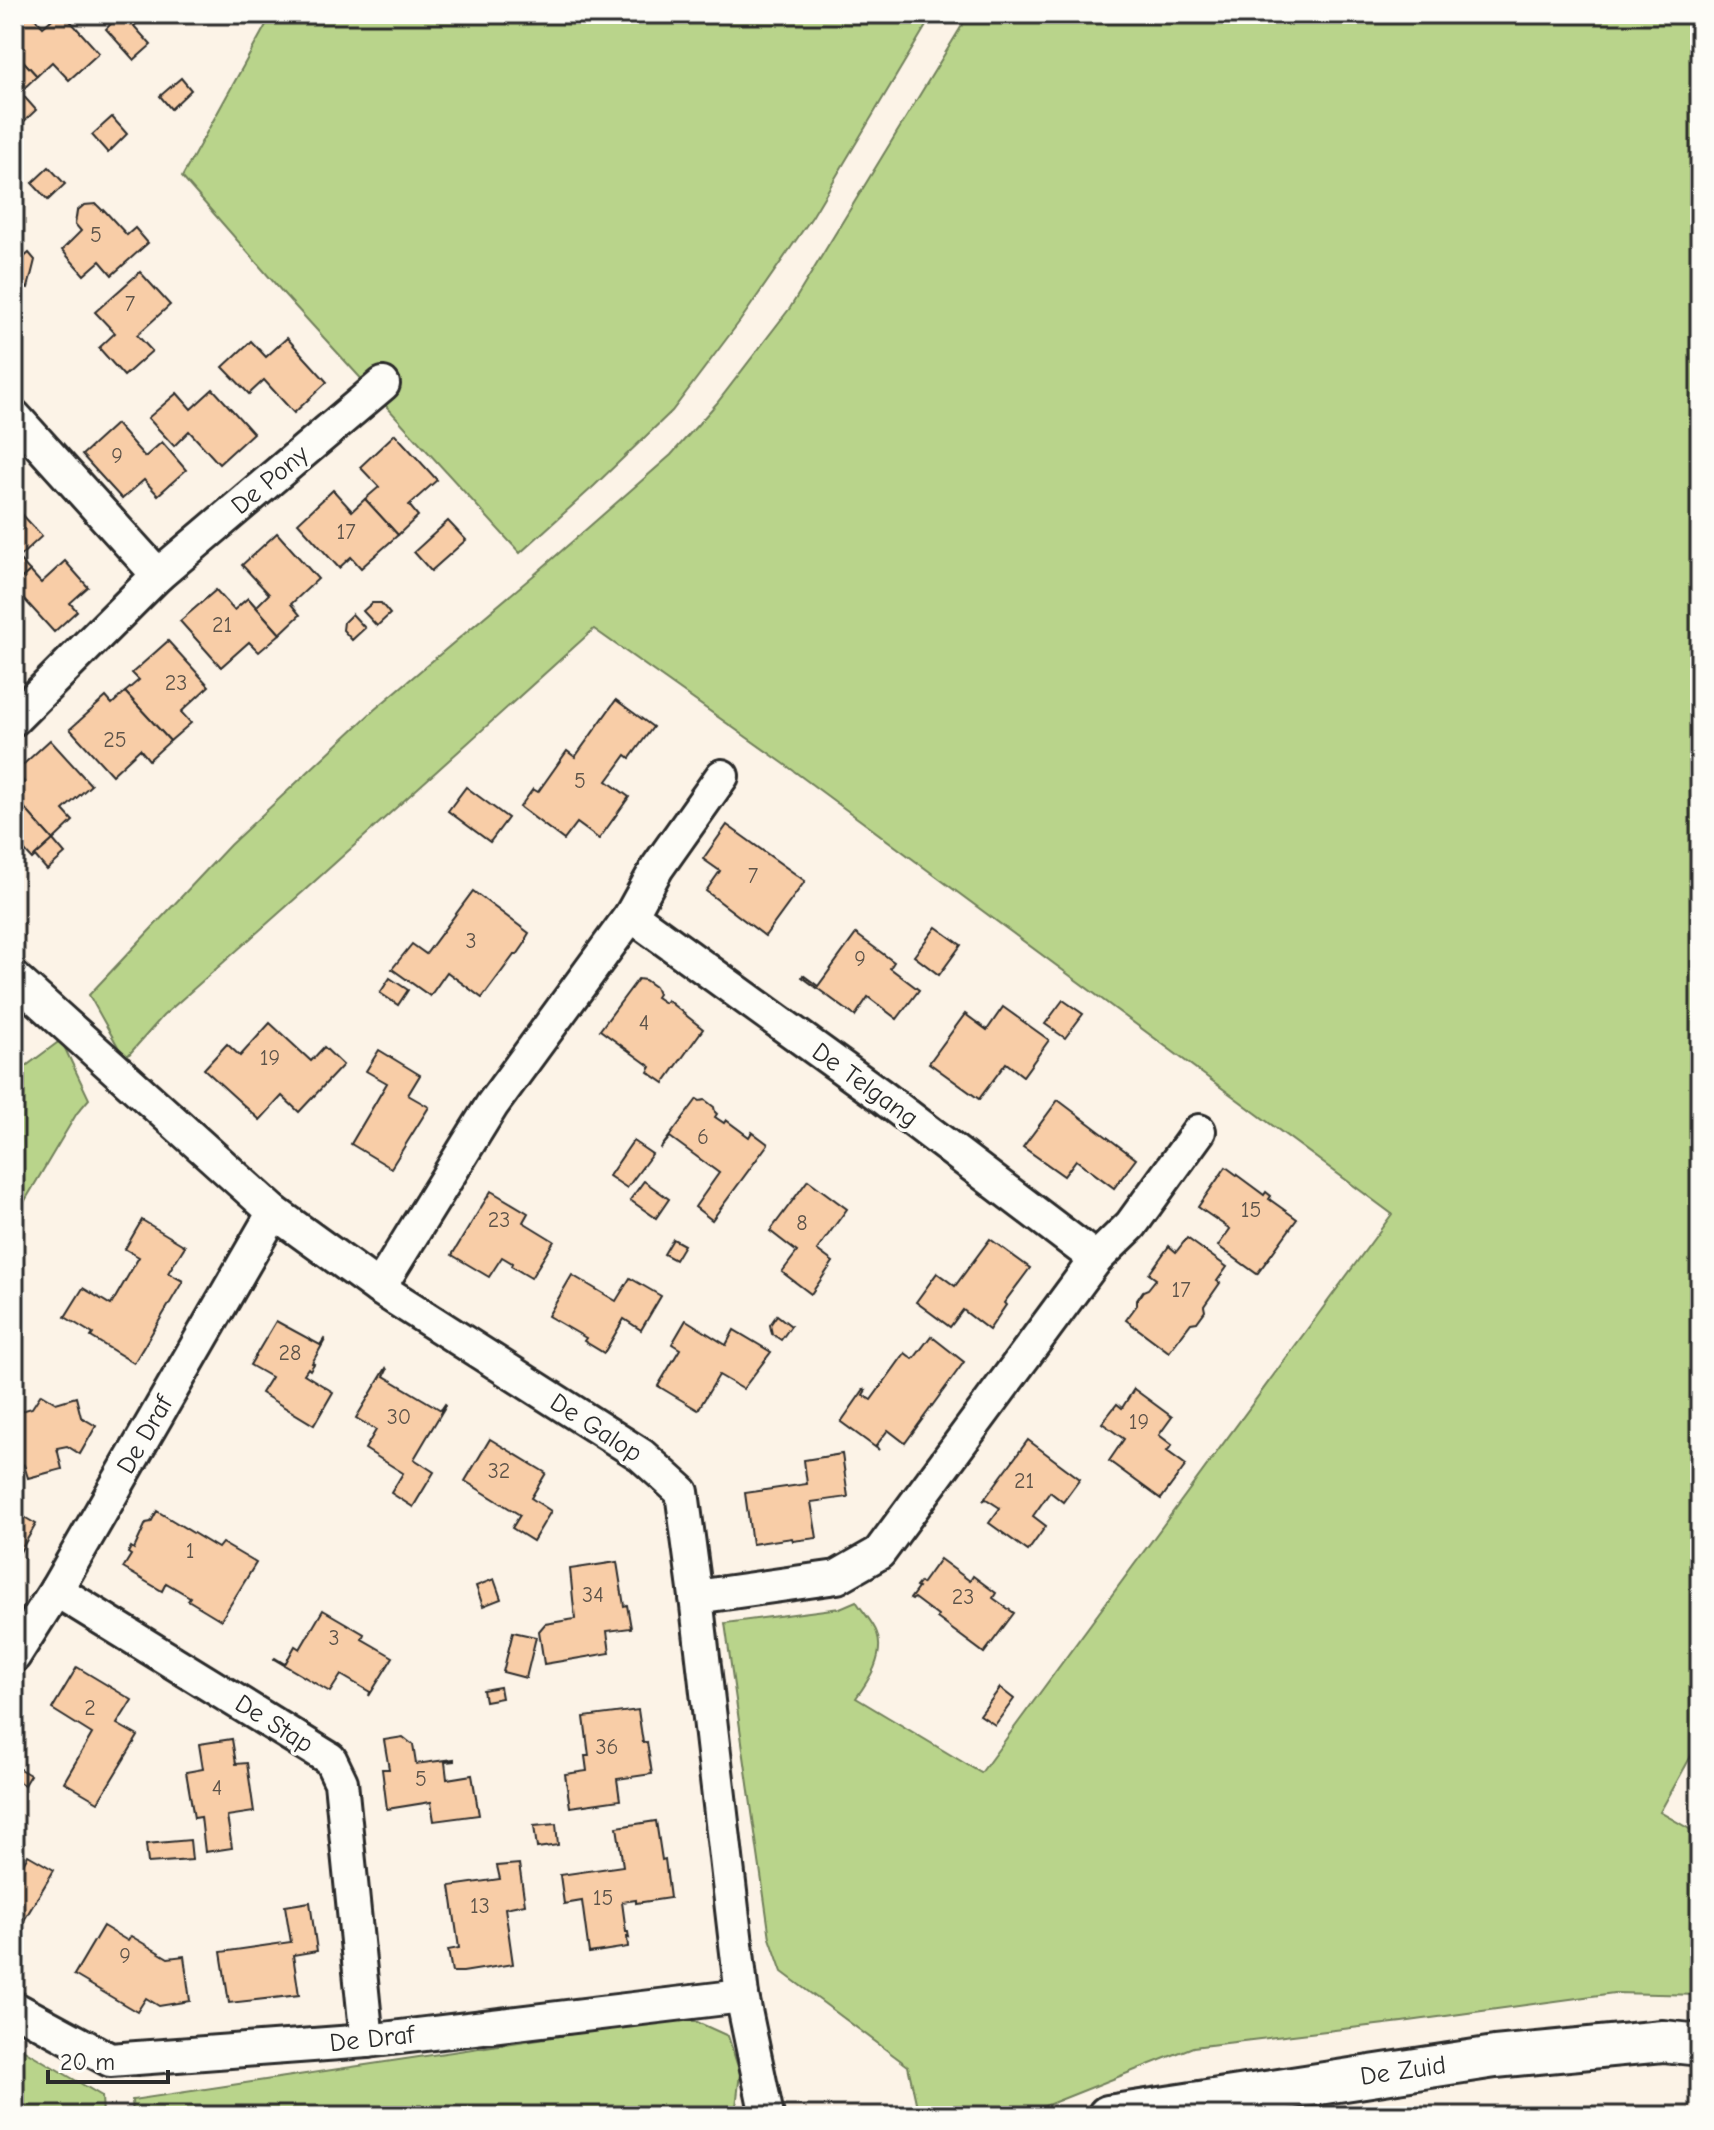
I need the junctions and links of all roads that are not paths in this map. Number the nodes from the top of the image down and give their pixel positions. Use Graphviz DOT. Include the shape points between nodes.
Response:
graph roads {
  1 [pos="383,384"];
  2 [pos="14,416"];
  3 [pos="158,575"];
  4 [pos="14,719"];
  5 [pos="722,776"];
  6 [pos="631,915"];
  7 [pos="14,978"];
  8 [pos="1199,1131"];
  9 [pos="274,1212"];
  10 [pos="1096,1259"];
  11 [pos="379,1288"];
  12 [pos="56,1590"];
  13 [pos="696,1597"];
  14 [pos="14,1656"];
  15 [pos="742,1996"];
  16 [pos="14,2008"];
  17 [pos="367,2041"];
  18 [pos="1700,2045"];
  19 [pos="767,2116"];
  20 [pos="1108,2116"];
  1 -- 3 [label="street, De Pony"];
  2 -- 3 [label="street"];
  3 -- 4 [label="street, De Pony"];
  5 -- 6 [label="street"];
  6 -- 10 [label="street, De Telgang"];
  6 -- 11 [label="street" via="492,1105"];
  7 -- 9 [label="street, De Galop"];
  8 -- 10 [label="street" via="1131,1225"];
  9 -- 11 [label="street, De Galop"];
  9 -- 12 [label="street, De Draf"];
  10 -- 13 [label="street" via="879,1553 837,1577"];
  11 -- 13 [label="street, De Galop" via="641,1455 682,1492"];
  12 -- 14 [label="street, De Draf"];
  12 -- 17 [label="street, De Stap" via="330,1759 341,1782"];
  13 -- 15 [label="street, De Galop"];
  15 -- 17 [label="street, De Draf"];
  15 -- 19 [label="street, De Galop"];
  16 -- 17 [label="street, De Draf" via="110,2060"];
  18 -- 20 [label="street, De Zuid" via="1663,2041 1495,2057"];
}
